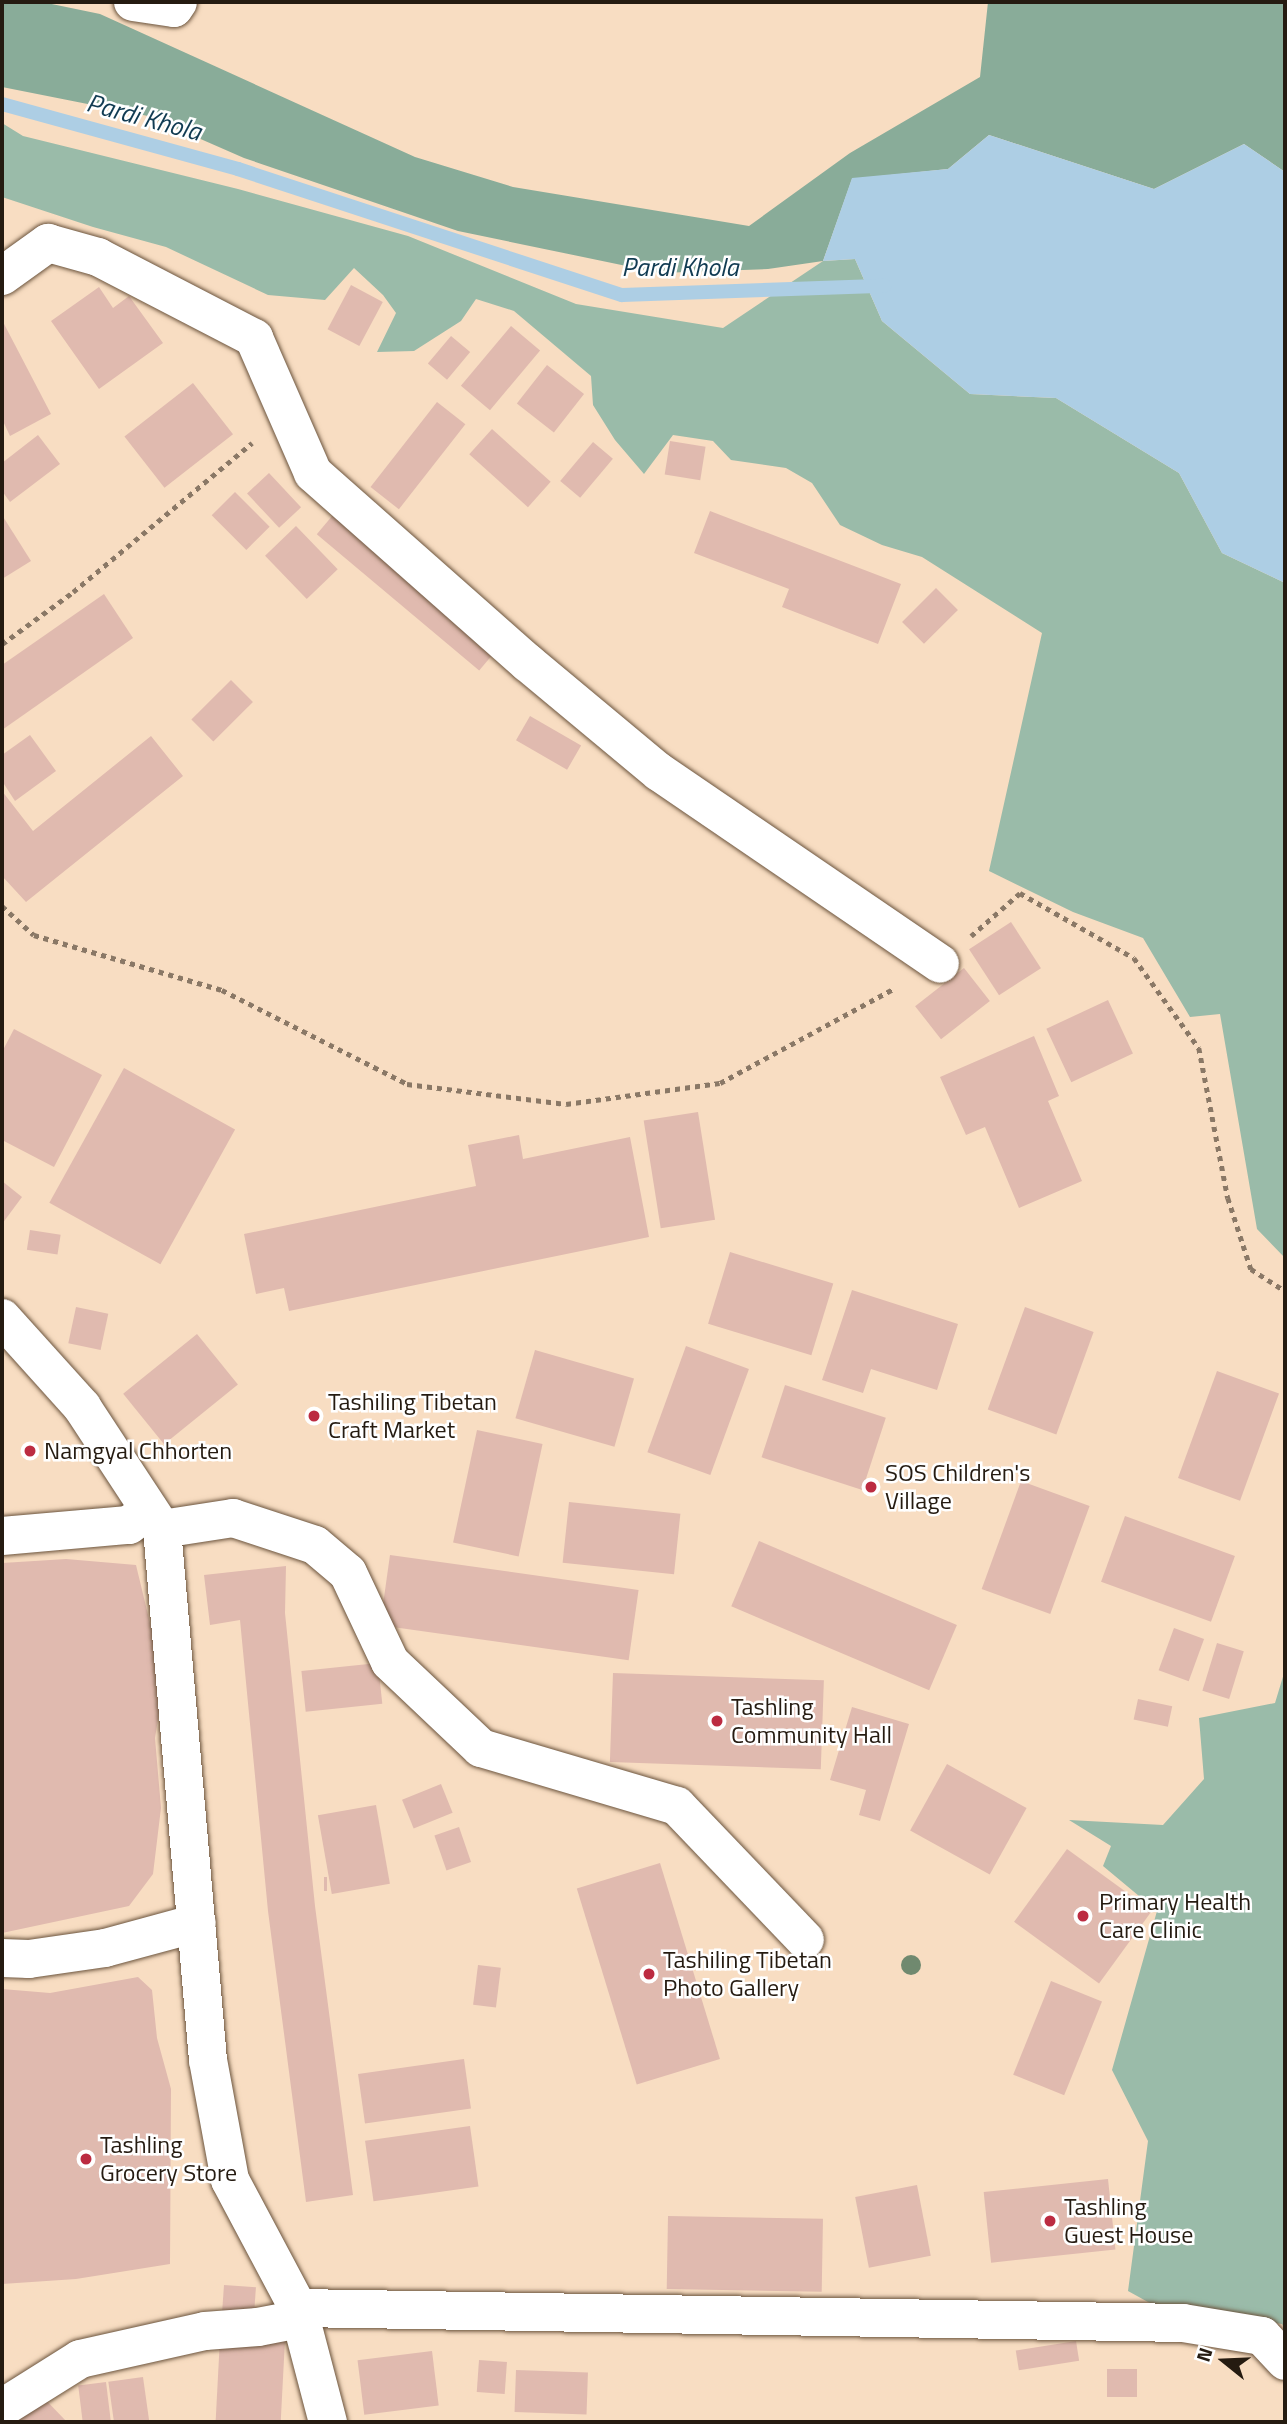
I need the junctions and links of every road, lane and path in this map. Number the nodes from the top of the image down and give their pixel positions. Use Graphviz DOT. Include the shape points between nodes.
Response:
graph roads {
  1 [pos="133,2"];
  2 [pos="178,2"];
  3 [pos="2,276"];
  4 [pos="285,414"];
  5 [pos="2,644"];
  6 [pos="2,906"];
  7 [pos="940,964"];
  8 [pos="1285,1291"];
  9 [pos="2,1318"];
  10 [pos="155,1520"];
  11 [pos="2,1536"];
  12 [pos="197,1923"];
  13 [pos="805,1940"];
  14 [pos="2,1958"];
  15 [pos="299,2314"];
  16 [pos="1285,2361"];
  17 [pos="2,2408"];
  18 [pos="328,2422"];
  1 -- 2 [label="street" via="174,8"];
  3 -- 4 [label="street" via="48,243 98,257 254,338"];
  4 -- 5 [label="path" via="73,592"];
  4 -- 7 [label="street" via="313,473 528,663 659,772"];
  6 -- 7 [label="path" via="34,935 222,990 407,1084 566,1104 720,1083"];
  7 -- 8 [label="path" via="1020,893 1135,958 1199,1048 1228,1198 1251,1269"];
  9 -- 10 [label="street" via="82,1407"];
  10 -- 11 [label="street"];
  10 -- 12 [label="street"];
  10 -- 13 [label="street" via="233,1518 315,1545 348,1573 390,1662 481,1748 677,1806"];
  12 -- 14 [label="street" via="105,1948 29,1959"];
  12 -- 15 [label="street" via="208,2060 230,2180"];
  15 -- 16 [label="street" via="1183,2323 1262,2336"];
  15 -- 17 [label="street" via="258,2328 205,2330 80,2359"];
  15 -- 18 [label="street"];
}
